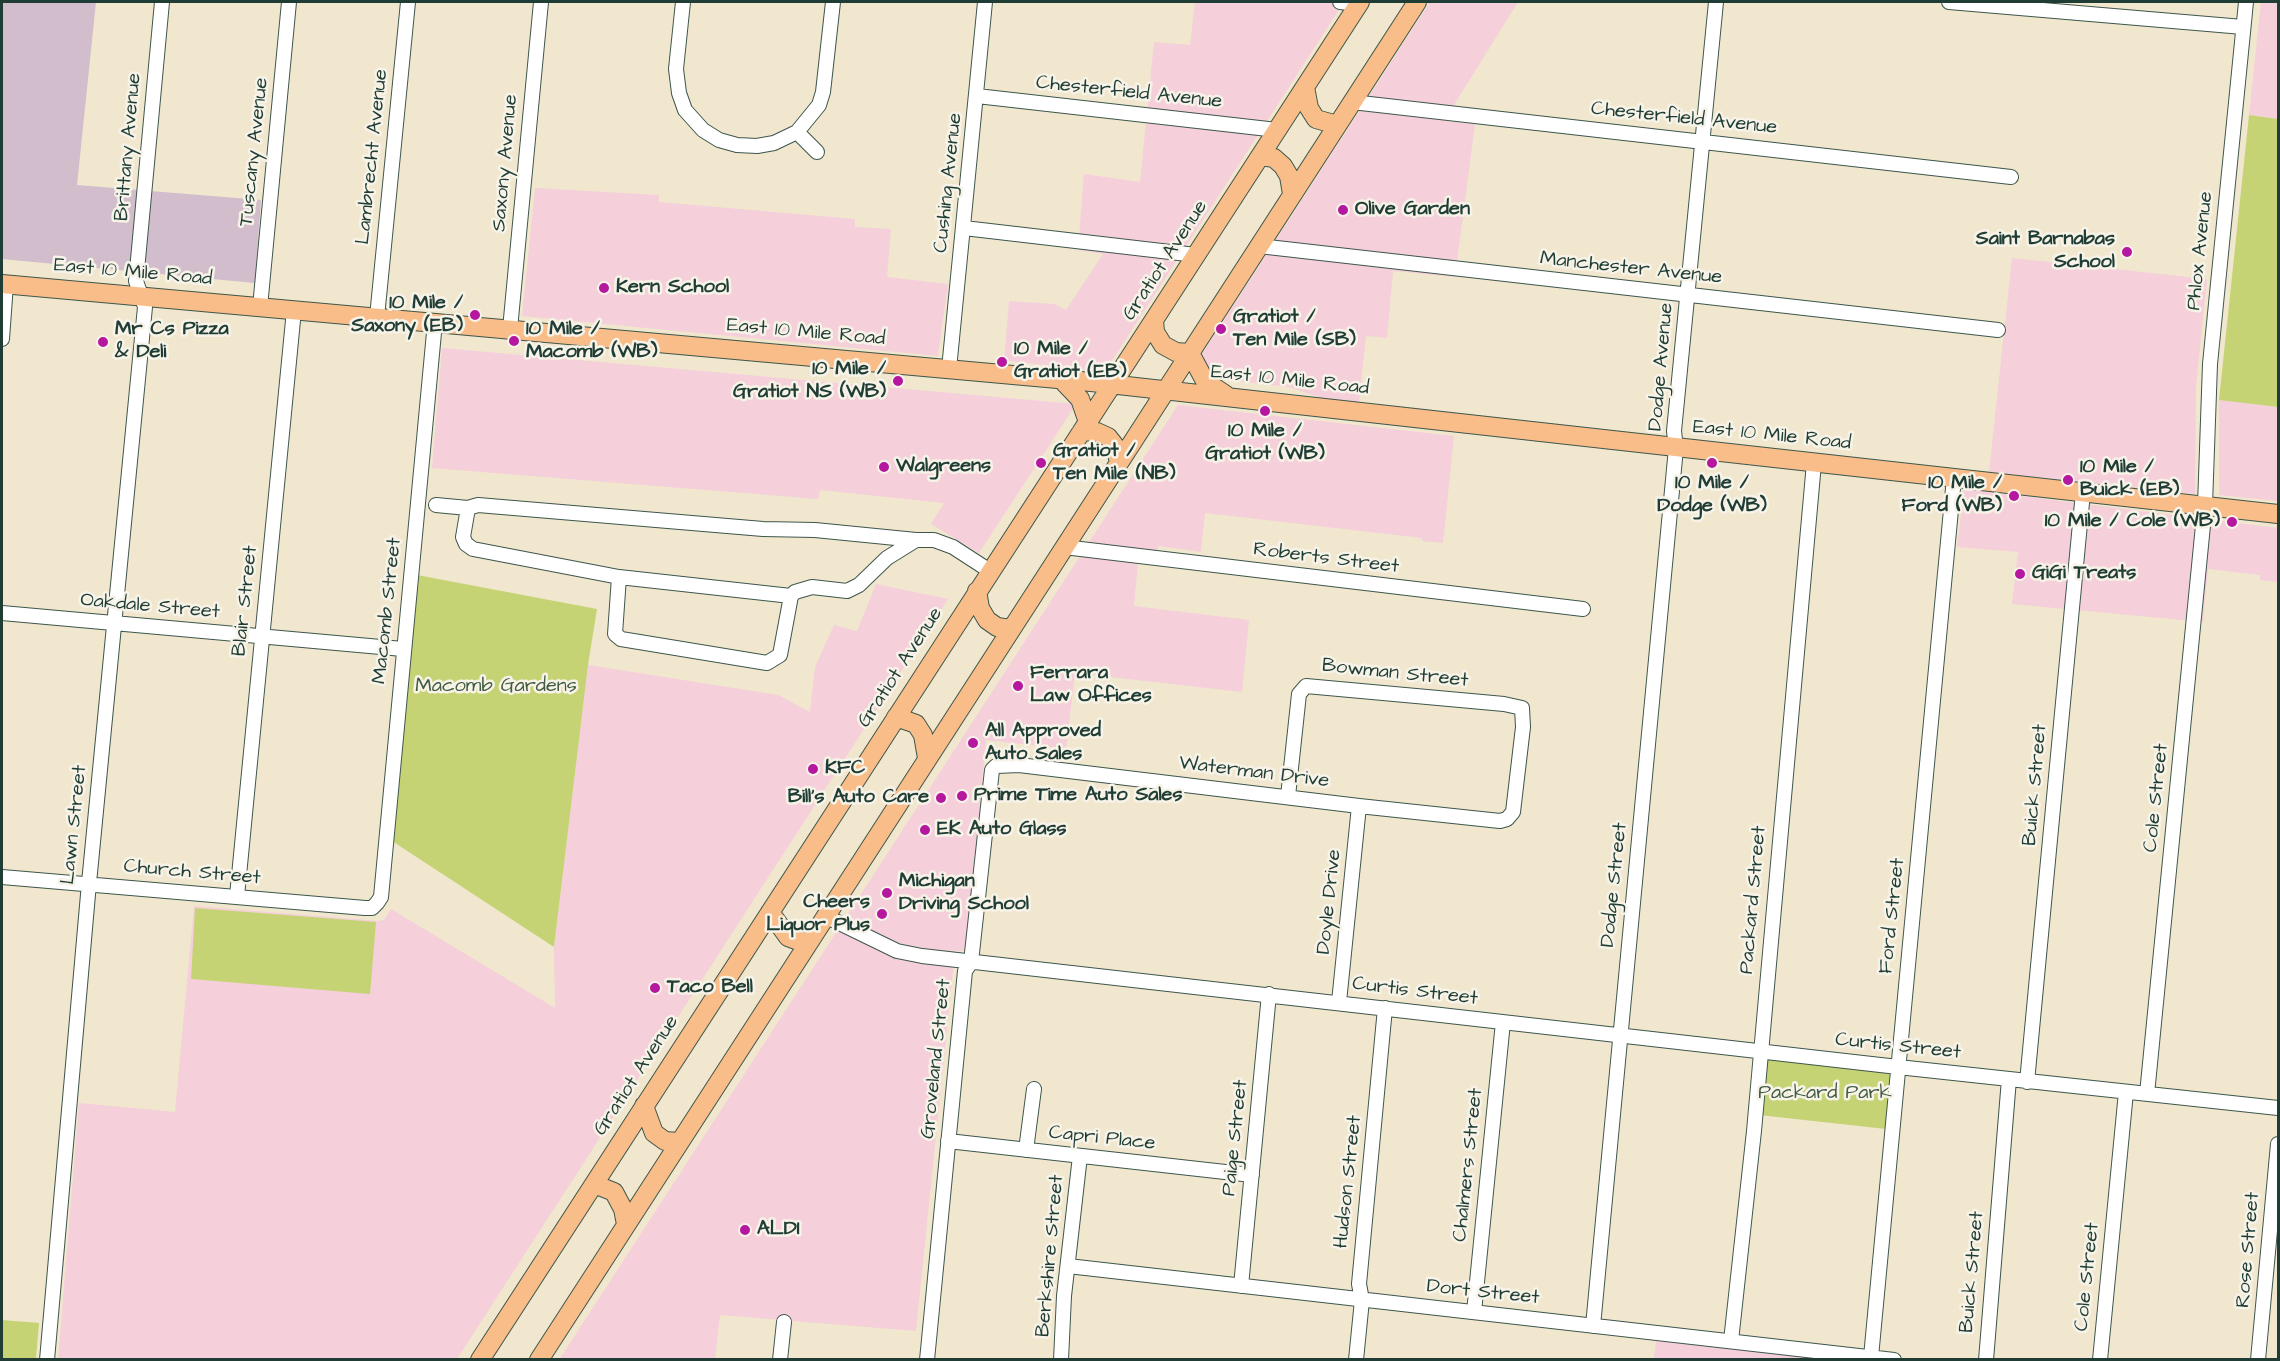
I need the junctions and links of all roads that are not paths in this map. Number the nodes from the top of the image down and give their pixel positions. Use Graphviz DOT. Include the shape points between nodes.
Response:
graph roads {
  1 [pos="162,2"];
  2 [pos="290,2"];
  3 [pos="408,2"];
  4 [pos="541,2"];
  5 [pos="682,2"];
  6 [pos="833,2"];
  7 [pos="985,2"];
  8 [pos="1353,2"];
  9 [pos="1417,2"];
  10 [pos="1716,2"];
  11 [pos="1949,2"];
  12 [pos="2246,2"];
  13 [pos="2243,27"];
  14 [pos="1305,87"];
  15 [pos="977,96"];
  16 [pos="1352,102"];
  17 [pos="1337,125"];
  18 [pos="1278,130"];
  19 [pos="797,132"];
  20 [pos="1704,140"];
  21 [pos="817,152"];
  22 [pos="1261,156"];
  23 [pos="2011,177"];
  24 [pos="1292,194"];
  25 [pos="964,228"];
  26 [pos="1259,246"];
  27 [pos="1196,255"];
  28 [pos="4,284"];
  29 [pos="1688,295"];
  30 [pos="143,296"];
  31 [pos="260,307"];
  32 [pos="294,310"];
  33 [pos="377,317"];
  34 [pos="1154,320"];
  35 [pos="435,322"];
  36 [pos="510,329"];
  37 [pos="1998,330"];
  38 [pos="2,339"];
  39 [pos="1190,352"];
  40 [pos="949,369"];
  41 [pos="1061,379"];
  42 [pos="1113,384"];
  43 [pos="1166,390"];
  44 [pos="1230,398"];
  45 [pos="1085,427"];
  46 [pos="1676,448"];
  47 [pos="1119,462"];
  48 [pos="1814,463"];
  49 [pos="1954,478"];
  50 [pos="2084,492"];
  51 [pos="436,505"];
  52 [pos="2205,505"];
  53 [pos="468,508"];
  54 [pos="2278,514"];
  55 [pos="916,540"];
  56 [pos="1064,547"];
  57 [pos="990,571"];
  58 [pos="619,577"];
  59 [pos="978,591"];
  60 [pos="791,596"];
  61 [pos="1583,609"];
  62 [pos="2,613"];
  63 [pos="115,624"];
  64 [pos="1011,629"];
  65 [pos="261,636"];
  66 [pos="403,649"];
  67 [pos="896,717"];
  68 [pos="927,758"];
  69 [pos="996,765"];
  70 [pos="1288,796"];
  71 [pos="1359,806"];
  72 [pos="1507,819"];
  73 [pos="2,877"];
  74 [pos="89,883"];
  75 [pos="237,896"];
  76 [pos="377,903"];
  77 [pos="770,912"];
  78 [pos="825,916"];
  79 [pos="807,944"];
  80 [pos="971,962"];
  81 [pos="1269,994"];
  82 [pos="1339,1002"];
  83 [pos="1385,1008"];
  84 [pos="1503,1022"];
  85 [pos="1620,1036"];
  86 [pos="1760,1051"];
  87 [pos="1898,1068"];
  88 [pos="2009,1079"];
  89 [pos="2027,1082"];
  90 [pos="1034,1089"];
  91 [pos="2126,1092"];
  92 [pos="2147,1094"];
  93 [pos="644,1106"];
  94 [pos="2278,1108"];
  95 [pos="948,1141"];
  96 [pos="679,1142"];
  97 [pos="2278,1144"];
  98 [pos="1026,1150"];
  99 [pos="1080,1156"];
  100 [pos="1252,1175"];
  101 [pos="594,1184"];
  102 [pos="626,1224"];
  103 [pos="1068,1266"];
  104 [pos="1241,1286"];
  105 [pos="1362,1299"];
  106 [pos="1474,1312"];
  107 [pos="784,1322"];
  108 [pos="1593,1326"];
  109 [pos="1731,1341"];
  110 [pos="1871,1357"];
  111 [pos="482,1358"];
  112 [pos="48,1359"];
  113 [pos="538,1359"];
  114 [pos="780,1359"];
  115 [pos="927,1359"];
  116 [pos="1061,1359"];
  117 [pos="1356,1359"];
  118 [pos="1894,1359"];
  119 [pos="1986,1359"];
  120 [pos="2100,1359"];
  121 [pos="2258,1359"];
  1 -- 30 [label="street, Brittany Avenue" via="136,281"];
  2 -- 31 [label="street, Tuscany Avenue"];
  3 -- 33 [label="street, Lambrecht Avenue"];
  4 -- 36 [label="street, Saxony Avenue"];
  5 -- 19 [label="street" via="676,78 688,114 703,130 737,145 774,143"];
  6 -- 19 [label="street" via="824,92 813,115"];
  7 -- 15 [label="street, Cushing Avenue"];
  8 -- 14 [label="main road, Gratiot Avenue"];
  9 -- 16 [label="main road"];
  10 -- 20 [label="street, Dodge Avenue"];
  11 -- 13 [label="street"];
  12 -- 13 [label="street, Phlox Avenue"];
  13 -- 52 [label="street, Phlox Avenue" via="2210,364"];
  14 -- 17 [label="main road" via="1309,108 1316,119"];
  14 -- 18 [label="main road, Gratiot Avenue"];
  15 -- 18 [label="street, Chesterfield Avenue"];
  15 -- 25 [label="street, Cushing Avenue"];
  16 -- 17 [label="main road"];
  16 -- 20 [label="street, Chesterfield Avenue"];
  17 -- 24 [label="main road"];
  18 -- 22 [label="main road, Gratiot Avenue"];
  19 -- 21 [label="street"];
  20 -- 23 [label="street, Chesterfield Avenue"];
  20 -- 29 [label="street, Dodge Avenue"];
  22 -- 24 [label="main road" via="1274,158 1283,165"];
  22 -- 27 [label="main road, Gratiot Avenue"];
  24 -- 26 [label="main road"];
  25 -- 27 [label="street"];
  25 -- 40 [label="street, Cushing Avenue"];
  26 -- 29 [label="street, Manchester Avenue"];
  26 -- 39 [label="main road"];
  27 -- 34 [label="main road, Gratiot Avenue"];
  28 -- 30 [label="main road, East 10 Mile Road"];
  28 -- 38 [label="street"];
  29 -- 37 [label="street, Manchester Avenue"];
  29 -- 46 [label="street, Dodge Avenue" via="1674,431"];
  30 -- 31 [label="main road, East 10 Mile Road"];
  30 -- 63 [label="street, Lawn Street"];
  31 -- 32 [label="main road, East 10 Mile Road"];
  32 -- 33 [label="main road, East 10 Mile Road"];
  32 -- 65 [label="street, Blair Street"];
  33 -- 35 [label="main road, East 10 Mile Road"];
  34 -- 39 [label="main road" via="1155,332 1163,345 1176,352"];
  34 -- 42 [label="main road, Gratiot Avenue"];
  35 -- 36 [label="main road, East 10 Mile Road"];
  35 -- 66 [label="street, Macomb Street"];
  36 -- 40 [label="main road, East 10 Mile Road"];
  39 -- 43 [label="main road"];
  39 -- 44 [label="main road" via="1205,381"];
  40 -- 41 [label="main road, East 10 Mile Road"];
  41 -- 42 [label="main road, East 10 Mile Road"];
  41 -- 45 [label="main road" via="1080,399"];
  42 -- 43 [label="main road, East 10 Mile Road"];
  42 -- 45 [label="main road, Gratiot Avenue"];
  43 -- 44 [label="main road, East 10 Mile Road"];
  43 -- 47 [label="main road"];
  44 -- 46 [label="main road, East 10 Mile Road"];
  45 -- 47 [label="main road" via="1108,437"];
  45 -- 57 [label="main road, Gratiot Avenue"];
  46 -- 48 [label="main road, East 10 Mile Road"];
  46 -- 85 [label="street, Dodge Street"];
  47 -- 56 [label="main road"];
  48 -- 49 [label="main road, East 10 Mile Road"];
  48 -- 86 [label="street, Packard Street"];
  49 -- 50 [label="main road, East 10 Mile Road"];
  49 -- 87 [label="street, Ford Street"];
  50 -- 52 [label="main road, East 10 Mile Road"];
  50 -- 89 [label="street, Buick Street"];
  51 -- 53 [label="street"];
  52 -- 54 [label="main road, East 10 Mile Road"];
  52 -- 92 [label="street, Cole Street"];
  53 -- 55 [label="street" via="478,505"];
  53 -- 58 [label="street" via="464,537 473,549"];
  55 -- 57 [label="street" via="934,540 953,547"];
  55 -- 60 [label="street" via="847,591 812,587 801,588"];
  56 -- 61 [label="street, Roberts Street"];
  56 -- 64 [label="main road"];
  57 -- 59 [label="main road, Gratiot Avenue"];
  58 -- 60 [label="street"];
  58 -- 60 [label="street" via="615,634 621,639 767,663 780,655"];
  59 -- 64 [label="main road" via="980,608 987,620 997,627"];
  59 -- 67 [label="main road, Gratiot Avenue"];
  62 -- 63 [label="street, Oakdale Street"];
  63 -- 65 [label="street, Oakdale Street"];
  63 -- 74 [label="street, Lawn Street"];
  64 -- 68 [label="main road"];
  65 -- 66 [label="street, Oakdale Street"];
  65 -- 75 [label="street, Blair Street"];
  66 -- 76 [label="street, Macomb Street" via="381,897"];
  67 -- 68 [label="main road" via="916,724 923,735"];
  67 -- 77 [label="main road, Gratiot Avenue"];
  68 -- 78 [label="main road"];
  69 -- 70 [label="street, Waterman Drive"];
  69 -- 80 [label="street, Groveland Street" via="990,777"];
  70 -- 71 [label="street, Waterman Drive"];
  70 -- 72 [label="street, Bowman Street" via="1299,694 1306,686 1481,702 1522,708 1513,812"];
  71 -- 72 [label="street, Waterman Drive" via="1491,821"];
  71 -- 82 [label="street, Doyle Drive"];
  73 -- 74 [label="street, Church Street"];
  74 -- 75 [label="street, Church Street"];
  74 -- 112 [label="street, Lawn Street"];
  75 -- 76 [label="street, Church Street" via="365,908"];
  77 -- 79 [label="main road" via="788,937"];
  77 -- 93 [label="main road, Gratiot Avenue"];
  78 -- 79 [label="main road"];
  78 -- 80 [label="street, Curtis Street" via="897,951"];
  79 -- 96 [label="main road"];
  80 -- 81 [label="street, Curtis Street"];
  80 -- 95 [label="street, Groveland Street" via="965,971"];
  81 -- 82 [label="street, Curtis Street"];
  81 -- 100 [label="street, Paige Street"];
  82 -- 83 [label="street, Curtis Street"];
  83 -- 84 [label="street, Curtis Street"];
  83 -- 105 [label="street, Hudson Street" via="1359,1284"];
  84 -- 85 [label="street, Curtis Street"];
  84 -- 106 [label="street, Chalmers Street"];
  85 -- 86 [label="street, Curtis Street"];
  85 -- 108 [label="street, Dodge Street"];
  86 -- 87 [label="street, Curtis Street"];
  86 -- 109 [label="street, Packard Street"];
  87 -- 88 [label="street, Curtis Street"];
  87 -- 110 [label="street, Ford Street"];
  88 -- 89 [label="street, Curtis Street"];
  88 -- 119 [label="street, Buick Street"];
  89 -- 91 [label="street, Curtis Street"];
  90 -- 98 [label="street"];
  91 -- 92 [label="street, Curtis Street"];
  91 -- 120 [label="street, Cole Street"];
  92 -- 94 [label="street"];
  93 -- 96 [label="main road" via="654,1133 665,1141"];
  93 -- 101 [label="main road, Gratiot Avenue"];
  95 -- 98 [label="street, Capri Place"];
  95 -- 115 [label="street, Groveland Street"];
  96 -- 102 [label="main road"];
  97 -- 121 [label="street, Rose Street"];
  98 -- 99 [label="street, Capri Place"];
  99 -- 100 [label="street, Capri Place"];
  99 -- 103 [label="street, Berkshire Street"];
  100 -- 104 [label="street, Paige Street"];
  101 -- 102 [label="main road" via="614,1192"];
  101 -- 111 [label="main road, Gratiot Avenue"];
  102 -- 113 [label="main road"];
  103 -- 104 [label="street, Dort Street"];
  103 -- 116 [label="street, Berkshire Street"];
  104 -- 105 [label="street, Dort Street"];
  105 -- 106 [label="street, Dort Street"];
  105 -- 117 [label="street, Hudson Street"];
  106 -- 108 [label="street, Dort Street"];
  107 -- 114 [label="street"];
  108 -- 109 [label="street, Dort Street"];
  109 -- 110 [label="street, Dort Street"];
  110 -- 118 [label="street, Dort Street"];
}
